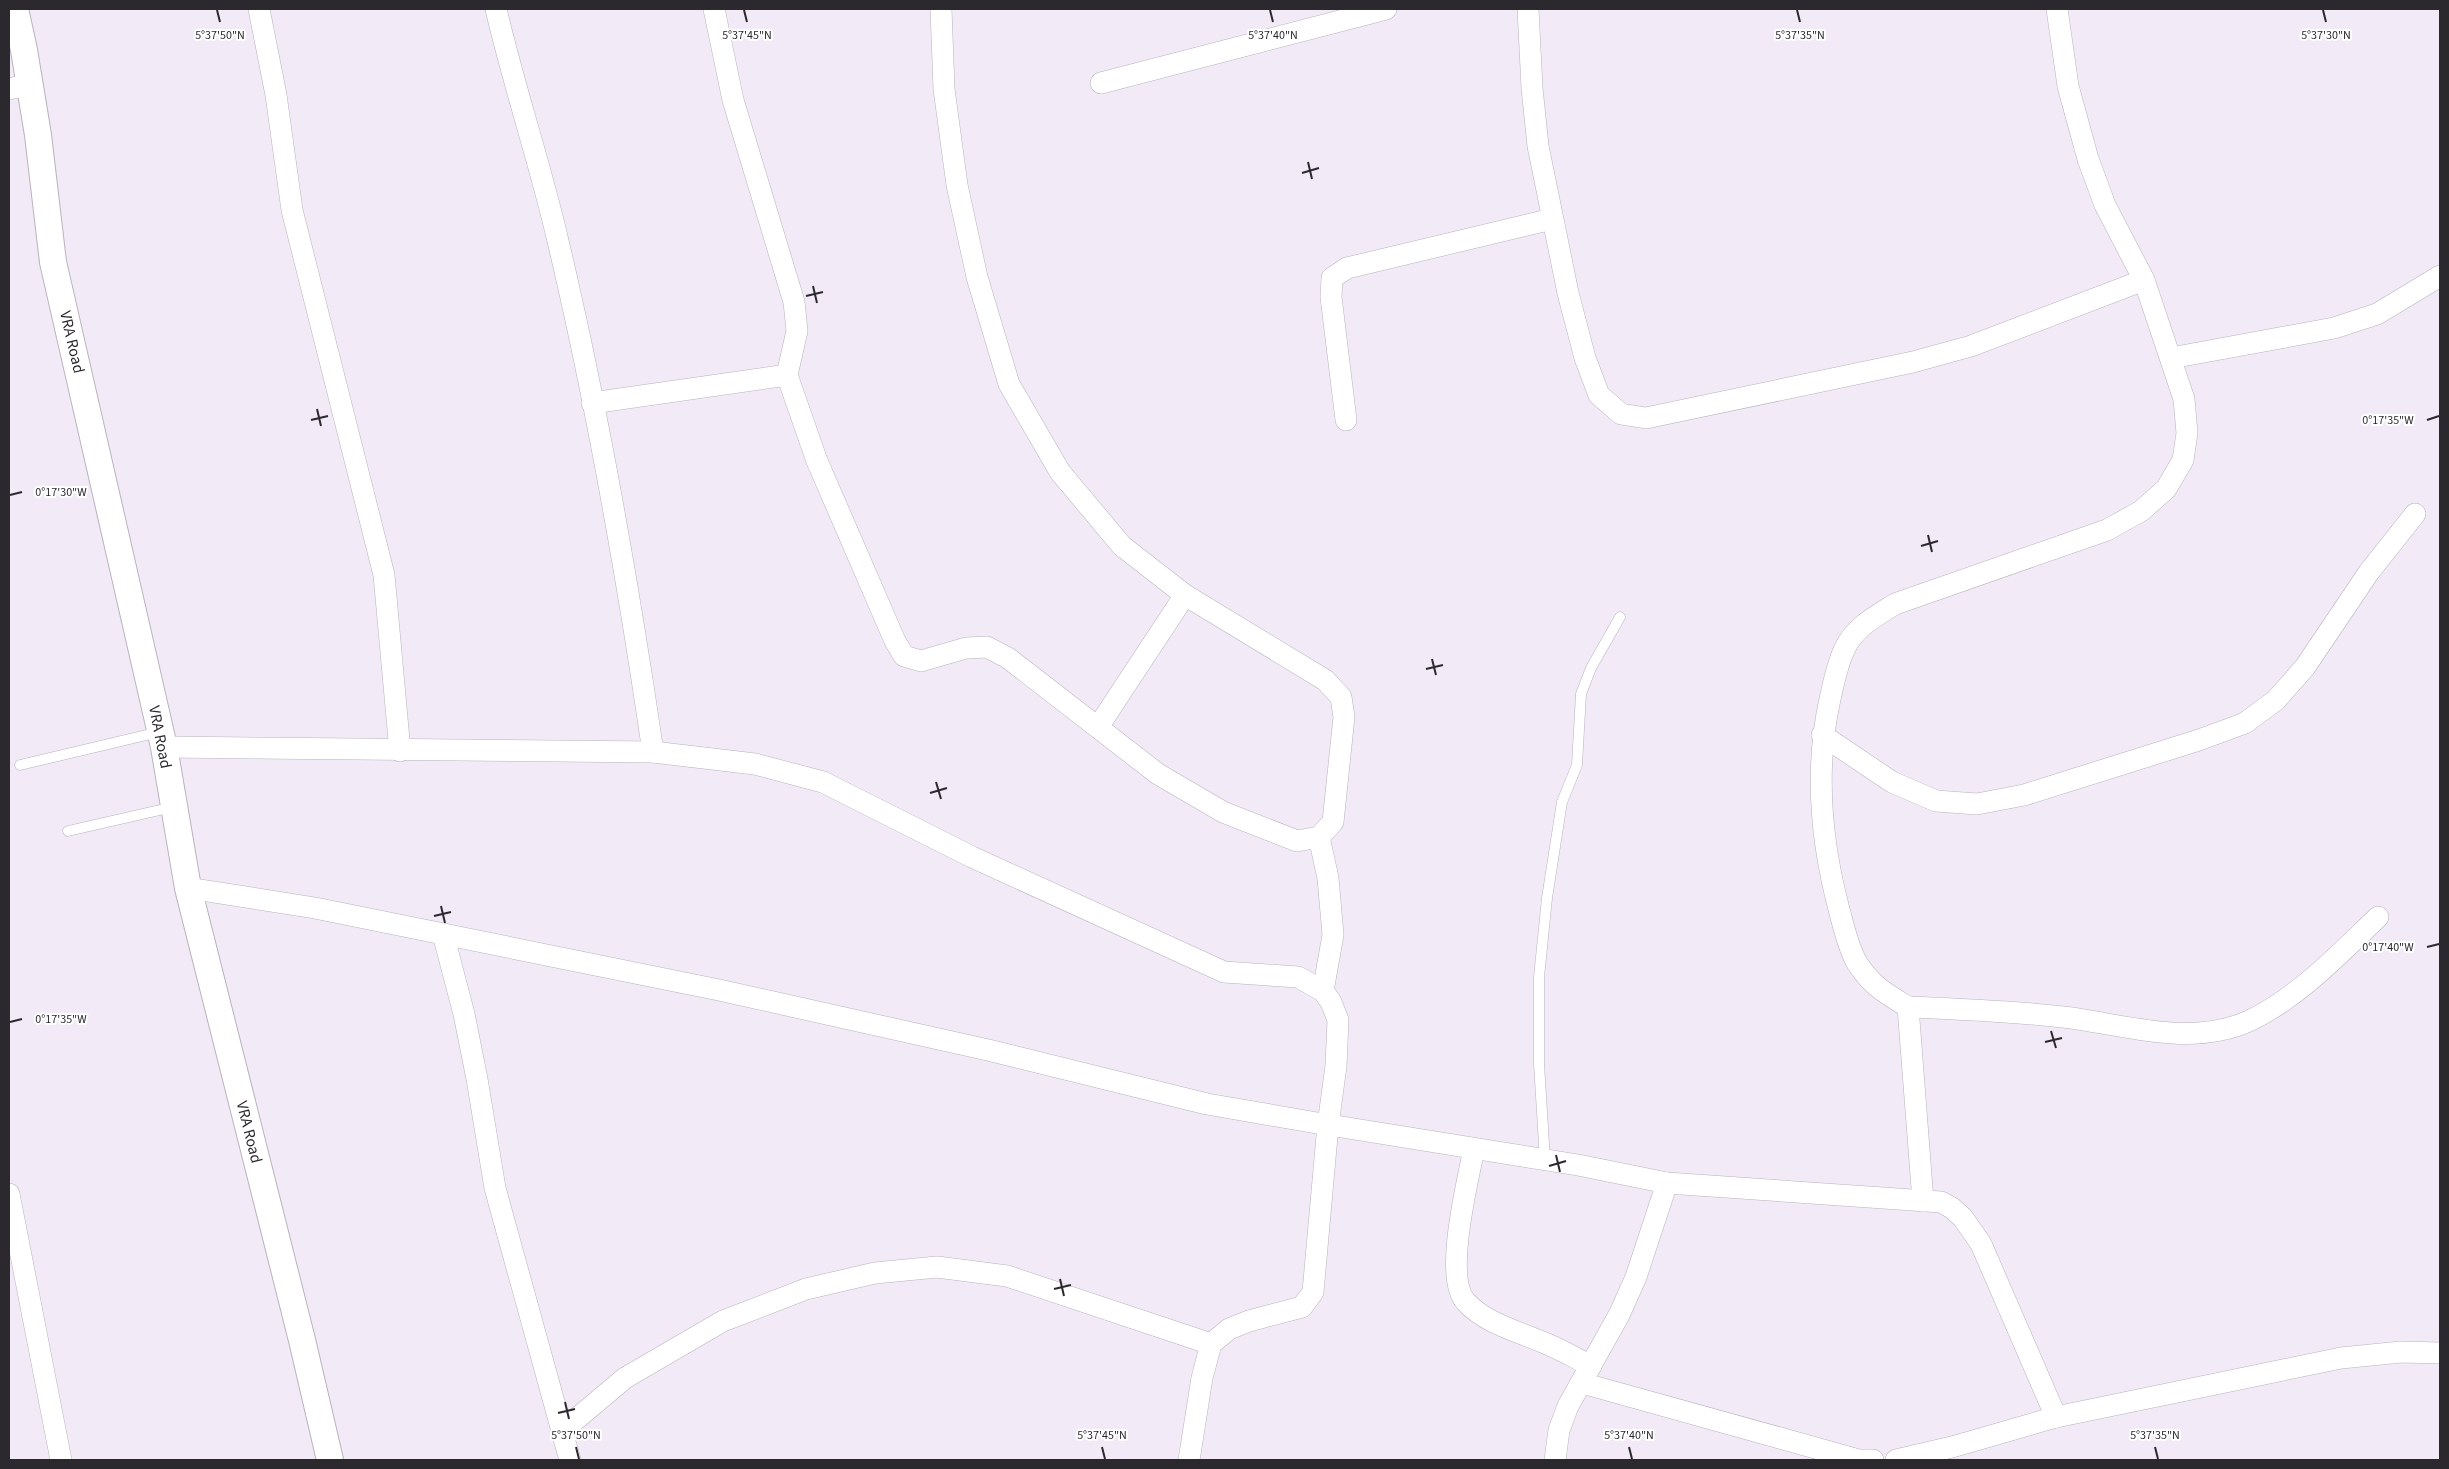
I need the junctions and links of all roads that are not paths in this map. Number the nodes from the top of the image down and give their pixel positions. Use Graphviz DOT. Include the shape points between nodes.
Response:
graph roads {
  1 [pos="15,9"];
  2 [pos="259,9"];
  3 [pos="496,9"];
  4 [pos="714,9"];
  5 [pos="941,9"];
  6 [pos="1386,9"];
  7 [pos="1528,9"];
  8 [pos="2057,9"];
  9 [pos="1101,83"];
  10 [pos="20,86"];
  11 [pos="1552,219"];
  12 [pos="2440,276"];
  13 [pos="2144,280"];
  14 [pos="2171,358"];
  15 [pos="787,375"];
  16 [pos="592,403"];
  17 [pos="1346,420"];
  18 [pos="2415,514"];
  19 [pos="1184,595"];
  20 [pos="1620,617"];
  21 [pos="1098,727"];
  22 [pos="1822,735"];
  23 [pos="162,739"];
  24 [pos="400,751"];
  25 [pos="653,752"];
  26 [pos="20,765"];
  27 [pos="174,807"];
  28 [pos="68,831"];
  29 [pos="1319,837"];
  30 [pos="188,888"];
  31 [pos="2378,918"];
  32 [pos="443,934"];
  33 [pos="1323,991"];
  34 [pos="1908,1007"];
  35 [pos="1328,1125"];
  36 [pos="1474,1149"];
  37 [pos="1545,1160"];
  38 [pos="1667,1183"];
  39 [pos="9,1194"];
  40 [pos="1923,1201"];
  41 [pos="1211,1344"];
  42 [pos="2440,1353"];
  43 [pos="1586,1375"];
  44 [pos="2056,1416"];
  45 [pos="562,1431"];
  46 [pos="1809,1453"];
  47 [pos="61,1460"];
  48 [pos="330,1460"];
  49 [pos="570,1460"];
  50 [pos="1189,1460"];
  51 [pos="1555,1460"];
  52 [pos="1873,1460"];
  53 [pos="1896,1460"];
  1 -- 10 [label="street, VRA Road"];
  2 -- 24 [label="street" via="276,95 292,210 384,575"];
  3 -- 16 [label="street" via="557,238"];
  4 -- 15 [label="street" via="733,100 794,302 797,330"];
  5 -- 19 [label="street" via="944,89 957,185 977,277 1009,384 1060,472 1122,546"];
  6 -- 9 [label="street"];
  7 -- 11 [label="street" via="1537,136"];
  8 -- 13 [label="street" via="2068,86 2088,159 2105,205"];
  10 -- 23 [label="street, VRA Road" via="53,262"];
  11 -- 13 [label="street" via="1585,358 1599,395 1621,414 1646,418 1913,362 1972,346"];
  11 -- 17 [label="street" via="1348,268 1332,278 1331,296"];
  12 -- 14 [label="street" via="2377,314 2334,328"];
  13 -- 14 [label="street"];
  14 -- 22 [label="street" via="2184,398 2187,433 2183,460 2166,488 2141,511 2107,530 1895,604 1864,622 1845,647 1834,679"];
  15 -- 16 [label="street"];
  15 -- 21 [label="street" via="818,461 904,656 921,661 966,648 987,647 1008,658"];
  16 -- 25 [label="street" via="633,616"];
  18 -- 22 [label="street" via="2369,572 2305,667 2276,700 2245,722 2199,740 2024,795 1976,804 1936,801 1892,782"];
  19 -- 21 [label="street"];
  19 -- 29 [label="street" via="1325,680 1341,697 1344,717 1333,822"];
  20 -- 37 [label="lane" via="1591,668 1581,694 1577,765 1562,802 1547,898 1539,1035"];
  21 -- 29 [label="street" via="1158,774 1223,812 1297,841"];
  22 -- 34 [label="street" via="1820,791 1824,834 1843,925 1856,962 1876,987"];
  23 -- 24 [label="street"];
  23 -- 26 [label="lane"];
  23 -- 27 [label="street, VRA Road"];
  24 -- 25 [label="street"];
  25 -- 33 [label="street" via="755,764 823,782 972,857 1224,972 1298,977"];
  27 -- 28 [label="lane"];
  27 -- 30 [label="street, VRA Road"];
  29 -- 33 [label="street" via="1328,878 1332,935"];
  30 -- 32 [label="street" via="315,908"];
  30 -- 48 [label="street, VRA Road"];
  31 -- 34 [label="street" via="2281,1003 2248,1021 2212,1033 2173,1034 2064,1017"];
  32 -- 35 [label="street" via="806,1009 1207,1104"];
  32 -- 45 [label="street" via="478,1079 495,1188"];
  33 -- 35 [label="street" via="1338,1020"];
  34 -- 40 [label="street"];
  35 -- 36 [label="street"];
  35 -- 41 [label="street" via="1313,1292 1302,1307 1228,1329"];
  36 -- 37 [label="street"];
  36 -- 43 [label="street" via="1458,1236 1456,1273 1464,1301 1487,1319 1548,1344"];
  37 -- 38 [label="street"];
  38 -- 40 [label="street"];
  38 -- 43 [label="street" via="1636,1277"];
  39 -- 47 [label="street"];
  40 -- 44 [label="street" via="1941,1202 1952,1208 1981,1244"];
  41 -- 45 [label="street" via="1007,1276 937,1267 875,1273 806,1289 723,1321 625,1378"];
  41 -- 50 [label="street" via="1202,1378"];
  42 -- 44 [label="street" via="2401,1352 2341,1358"];
  43 -- 46 [label="street"];
  43 -- 51 [label="street" via="1559,1430"];
  44 -- 53 [label="street"];
  45 -- 49 [label="street"];
  46 -- 52 [label="street"];
}
